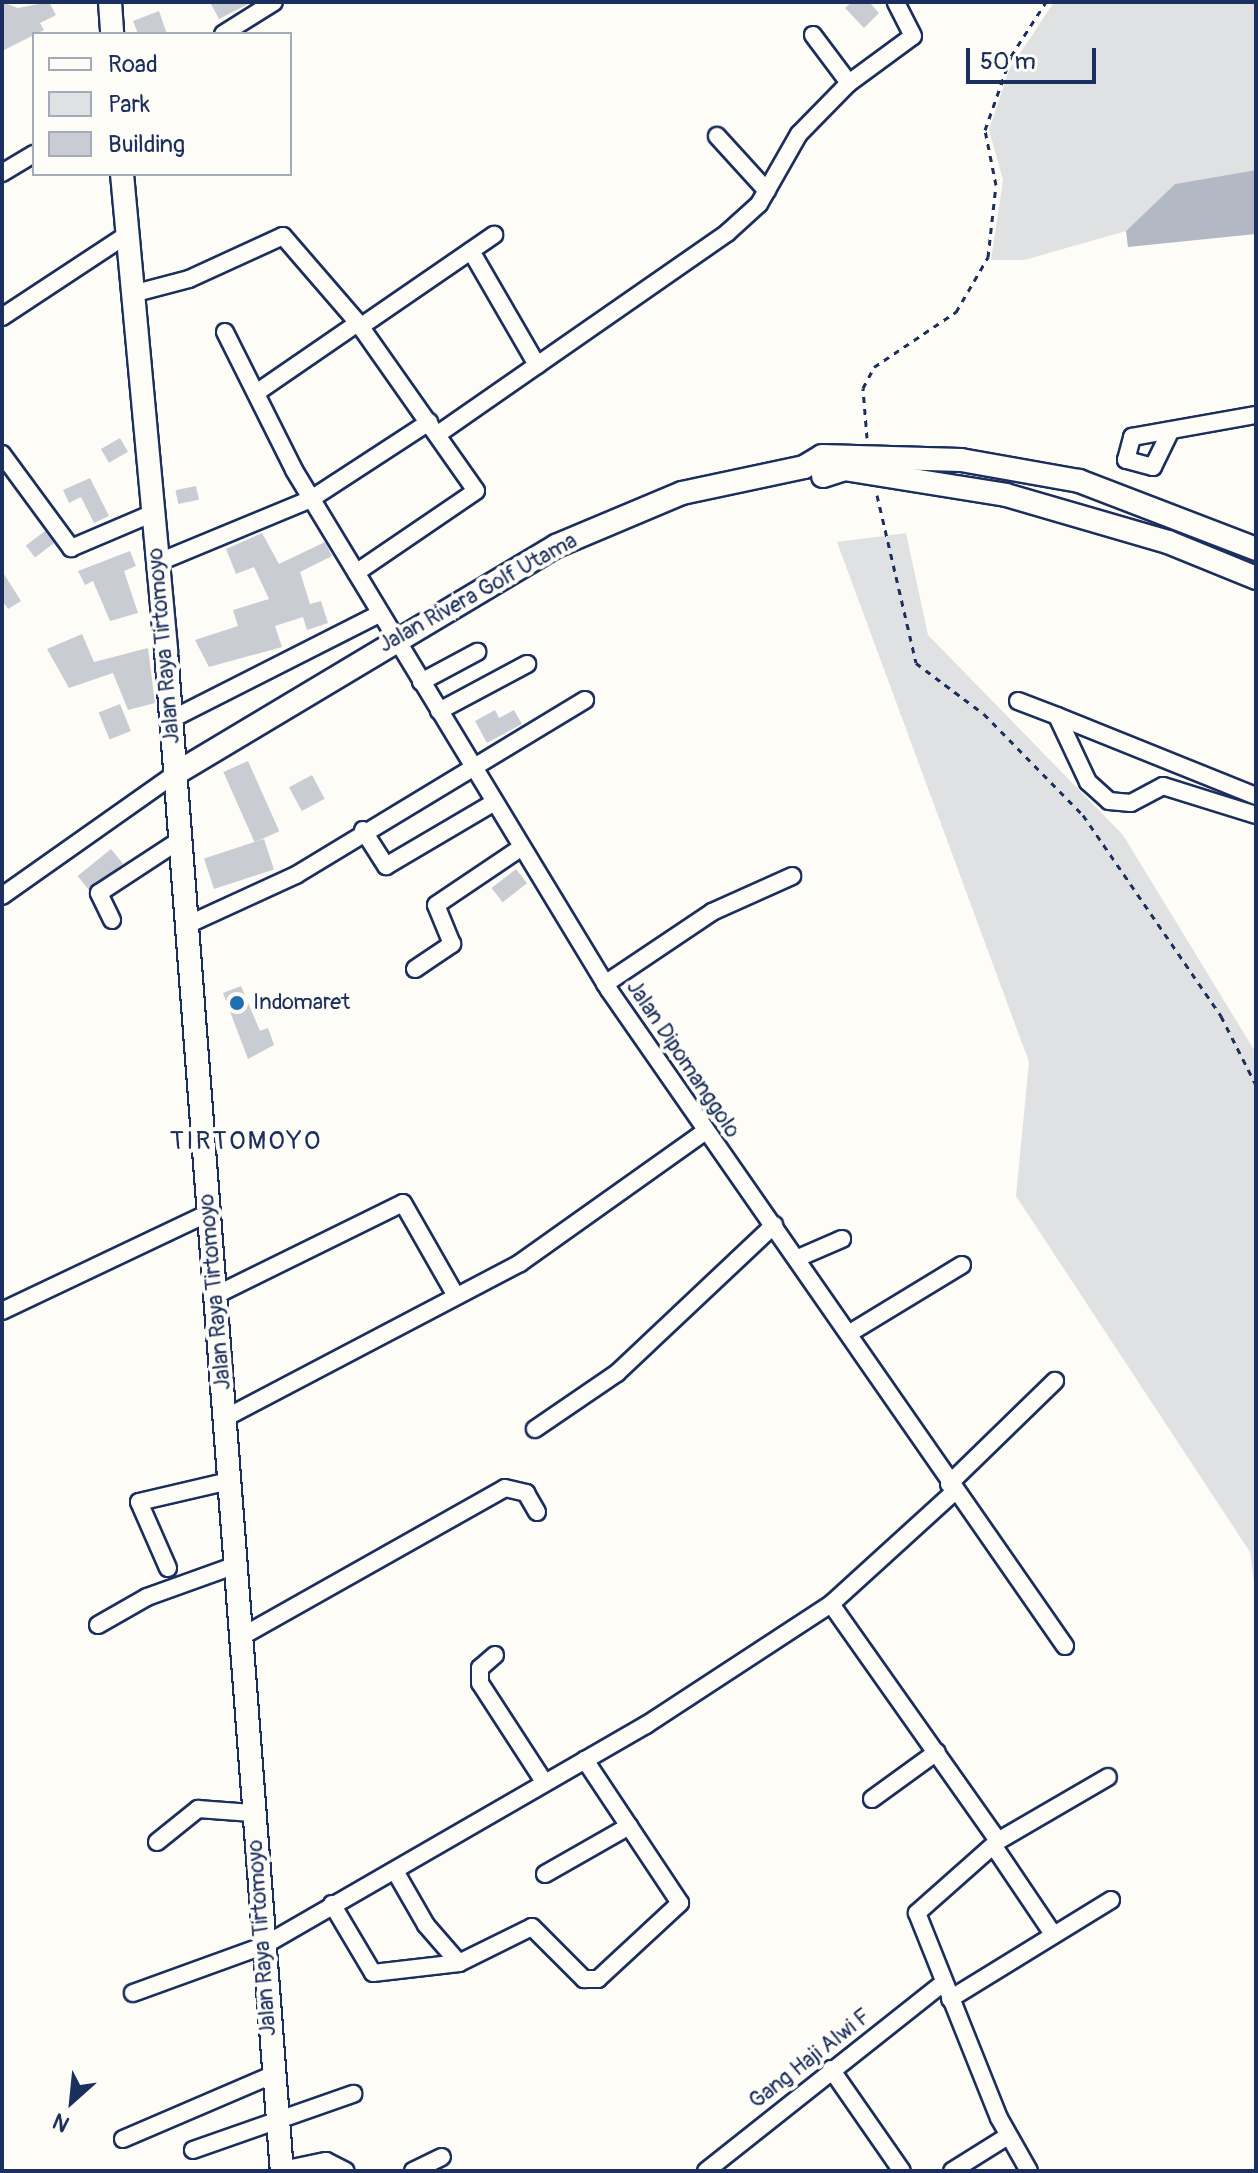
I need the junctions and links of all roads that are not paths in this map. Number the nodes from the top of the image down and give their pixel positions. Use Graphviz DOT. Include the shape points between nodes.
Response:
graph roads {
  1 [pos="110,2"];
  2 [pos="274,2"];
  3 [pos="896,2"];
  4 [pos="112,32"];
  5 [pos="226,32"];
  6 [pos="813,35"];
  7 [pos="849,83"];
  8 [pos="717,136"];
  9 [pos="32,155"];
  10 [pos="2,173"];
  11 [pos="122,176"];
  12 [pos="767,191"];
  13 [pos="128,234"];
  14 [pos="494,235"];
  15 [pos="471,251"];
  16 [pos="132,294"];
  17 [pos="2,317"];
  18 [pos="359,325"];
  19 [pos="225,332"];
  20 [pos="537,365"];
  21 [pos="256,393"];
  22 [pos="1256,415"];
  23 [pos="433,428"];
  24 [pos="1170,432"];
  25 [pos="2,454"];
  26 [pos="1011,468"];
  27 [pos="802,469"];
  28 [pos="1079,481"];
  29 [pos="1006,495"];
  30 [pos="311,499"];
  31 [pos="1071,510"];
  32 [pos="153,513"];
  33 [pos="1256,549"];
  34 [pos="159,562"];
  35 [pos="356,573"];
  36 [pos="1256,578"];
  37 [pos="379,614"];
  38 [pos="395,638"];
  39 [pos="477,652"];
  40 [pos="527,664"];
  41 [pos="421,682"];
  42 [pos="585,700"];
  43 [pos="1018,701"];
  44 [pos="439,711"];
  45 [pos="1057,716"];
  46 [pos="170,720"];
  47 [pos="471,764"];
  48 [pos="175,774"];
  49 [pos="1256,796"];
  50 [pos="493,803"];
  51 [pos="1256,815"];
  52 [pos="363,830"];
  53 [pos="180,840"];
  54 [pos="519,849"];
  55 [pos="792,876"];
  56 [pos="2,896"];
  57 [pos="112,920"];
  58 [pos="185,926"];
  59 [pos="415,969"];
  60 [pos="605,984"];
  61 [pos="706,1131"];
  62 [pos="208,1213"];
  63 [pos="774,1225"];
  64 [pos="842,1239"];
  65 [pos="798,1258"];
  66 [pos="962,1265"];
  67 [pos="216,1295"];
  68 [pos="456,1296"];
  69 [pos="2,1311"];
  70 [pos="850,1333"];
  71 [pos="1055,1381"];
  72 [pos="225,1418"];
  73 [pos="535,1429"];
  74 [pos="229,1481"];
  75 [pos="952,1488"];
  76 [pos="537,1512"];
  77 [pos="233,1566"];
  78 [pos="168,1568"];
  79 [pos="831,1604"];
  80 [pos="98,1625"];
  81 [pos="239,1638"];
  82 [pos="1065,1646"];
  83 [pos="495,1655"];
  84 [pos="937,1752"];
  85 [pos="585,1760"];
  86 [pos="1108,1777"];
  87 [pos="545,1783"];
  88 [pos="872,1799"];
  89 [pos="252,1813"];
  90 [pos="629,1826"];
  91 [pos="157,1842"];
  92 [pos="997,1845"];
  93 [pos="395,1871"];
  94 [pos="545,1874"];
  95 [pos="1111,1900"];
  96 [pos="332,1904"];
  97 [pos="1053,1934"];
  98 [pos="263,1946"];
  99 [pos="459,1963"];
  100 [pos="946,1991"];
  101 [pos="133,1993"];
  102 [pos="831,2069"];
  103 [pos="272,2075"];
  104 [pos="353,2094"];
  105 [pos="278,2116"];
  106 [pos="1008,2136"];
  107 [pos="123,2139"];
  108 [pos="193,2150"];
  109 [pos="442,2157"];
  110 [pos="282,2170"];
  111 [pos="346,2171"];
  112 [pos="413,2171"];
  113 [pos="706,2171"];
  114 [pos="902,2171"];
  115 [pos="952,2171"];
  116 [pos="1029,2171"];
  1 -- 4 [label="street"];
  2 -- 5 [label="street"];
  3 -- 7 [label="street" via="913,36"];
  6 -- 7 [label="street"];
  7 -- 12 [label="street" via="799,134"];
  8 -- 12 [label="street"];
  9 -- 10 [label="street"];
  11 -- 13 [label="street, Jalan Raya Tirtomoyo"];
  12 -- 20 [label="street" via="727,233"];
  13 -- 16 [label="street, Jalan Raya Tirtomoyo"];
  13 -- 17 [label="street"];
  14 -- 15 [label="street"];
  15 -- 18 [label="street"];
  15 -- 20 [label="street"];
  16 -- 18 [label="street" via="189,279 283,236"];
  16 -- 32 [label="street, Jalan Raya Tirtomoyo"];
  18 -- 21 [label="street"];
  18 -- 23 [label="street"];
  19 -- 21 [label="street, Jalan Dipomanggolo"];
  20 -- 23 [label="street"];
  21 -- 30 [label="street, Jalan Dipomanggolo"];
  22 -- 24 [label="street"];
  23 -- 30 [label="street"];
  23 -- 35 [label="street" via="476,491"];
  25 -- 32 [label="street" via="71,548"];
  26 -- 27 [label="street, Jalan Rivera Golf Utama" via="986,477"];
  26 -- 27 [label="street, Jalan Rivera Golf Utama" via="869,454"];
  26 -- 28 [label="street, Jalan Rivera Golf Utama"];
  27 -- 29 [label="street, Jalan Rivera Golf Utama" via="844,469"];
  27 -- 29 [label="street, Jalan Rivera Golf Utama" via="952,497"];
  27 -- 38 [label="street, Jalan Rivera Golf Utama" via="682,493 614,520"];
  28 -- 31 [label="street"];
  28 -- 33 [label="street, Jalan Rivera Golf Utama"];
  29 -- 31 [label="street, Jalan Rivera Golf Utama"];
  30 -- 34 [label="street"];
  30 -- 35 [label="street, Jalan Dipomanggolo"];
  31 -- 36 [label="street, Jalan Rivera Golf Utama"];
  32 -- 34 [label="street, Jalan Raya Tirtomoyo"];
  34 -- 46 [label="street, Jalan Raya Tirtomoyo"];
  35 -- 37 [label="street, Jalan Dipomanggolo"];
  37 -- 38 [label="street, Jalan Dipomanggolo"];
  37 -- 46 [label="street"];
  38 -- 41 [label="street, Jalan Dipomanggolo"];
  38 -- 48 [label="street, Jalan Rivera Golf Utama"];
  39 -- 41 [label="street"];
  40 -- 44 [label="street"];
  41 -- 44 [label="street, Jalan Dipomanggolo"];
  42 -- 47 [label="street"];
  43 -- 45 [label="street"];
  44 -- 47 [label="street, Jalan Dipomanggolo"];
  45 -- 49 [label="street"];
  45 -- 51 [label="street" via="1088,782 1109,801 1131,803 1163,786"];
  46 -- 48 [label="street, Jalan Raya Tirtomoyo"];
  47 -- 50 [label="street, Jalan Dipomanggolo"];
  47 -- 52 [label="street"];
  48 -- 53 [label="street, Jalan Raya Tirtomoyo"];
  48 -- 56 [label="street"];
  50 -- 52 [label="street" via="386,866"];
  50 -- 54 [label="street, Jalan Dipomanggolo"];
  52 -- 58 [label="street" via="296,875"];
  53 -- 57 [label="street" via="99,893"];
  53 -- 58 [label="street, Jalan Raya Tirtomoyo"];
  54 -- 59 [label="street" via="436,905 452,944"];
  54 -- 60 [label="street, Jalan Dipomanggolo"];
  55 -- 60 [label="street" via="712,912"];
  58 -- 62 [label="street, Jalan Raya Tirtomoyo"];
  60 -- 61 [label="street, Jalan Dipomanggolo"];
  61 -- 63 [label="street, Jalan Dipomanggolo"];
  61 -- 68 [label="street" via="570,1233"];
  62 -- 67 [label="street, Jalan Raya Tirtomoyo"];
  62 -- 69 [label="street"];
  63 -- 65 [label="street, Jalan Dipomanggolo"];
  63 -- 73 [label="street" via="617,1373"];
  64 -- 65 [label="street"];
  65 -- 70 [label="street, Jalan Dipomanggolo"];
  66 -- 70 [label="street"];
  67 -- 68 [label="street" via="403,1203"];
  67 -- 72 [label="street, Jalan Raya Tirtomoyo"];
  68 -- 72 [label="street"];
  70 -- 75 [label="street, Jalan Dipomanggolo"];
  71 -- 75 [label="street"];
  72 -- 74 [label="street, Jalan Raya Tirtomoyo"];
  74 -- 77 [label="street, Jalan Raya Tirtomoyo"];
  74 -- 78 [label="street" via="139,1502"];
  75 -- 79 [label="street"];
  75 -- 82 [label="street, Jalan Dipomanggolo"];
  76 -- 81 [label="street" via="526,1493 505,1488"];
  77 -- 80 [label="street" via="147,1597"];
  77 -- 81 [label="street, Jalan Raya Tirtomoyo"];
  79 -- 84 [label="street"];
  79 -- 85 [label="street"];
  81 -- 89 [label="street, Jalan Raya Tirtomoyo"];
  83 -- 87 [label="street" via="480,1668 480,1683"];
  84 -- 88 [label="street"];
  84 -- 92 [label="street"];
  85 -- 87 [label="street"];
  85 -- 90 [label="street"];
  86 -- 92 [label="street"];
  87 -- 93 [label="street"];
  89 -- 91 [label="street" via="198,1809"];
  89 -- 98 [label="street, Jalan Raya Tirtomoyo"];
  90 -- 94 [label="street"];
  90 -- 99 [label="street" via="680,1903 598,1979 584,1979 532,1927"];
  92 -- 97 [label="street"];
  92 -- 100 [label="street" via="917,1913"];
  93 -- 96 [label="street"];
  93 -- 99 [label="street" via="426,1925"];
  95 -- 97 [label="street, Gang Haji Alwi F"];
  96 -- 98 [label="street"];
  96 -- 99 [label="street" via="373,1973"];
  97 -- 100 [label="street, Gang Haji Alwi F"];
  98 -- 101 [label="street"];
  98 -- 103 [label="street, Jalan Raya Tirtomoyo"];
  100 -- 102 [label="street, Gang Haji Alwi F"];
  100 -- 106 [label="street"];
  102 -- 113 [label="street, Gang Haji Alwi F"];
  102 -- 114 [label="street"];
  103 -- 105 [label="street, Jalan Raya Tirtomoyo"];
  103 -- 107 [label="street"];
  104 -- 105 [label="street"];
  105 -- 108 [label="street"];
  105 -- 110 [label="street, Jalan Raya Tirtomoyo"];
  106 -- 115 [label="street"];
  106 -- 116 [label="street"];
  109 -- 112 [label="street"];
  110 -- 111 [label="street" via="326,2161"];
}
